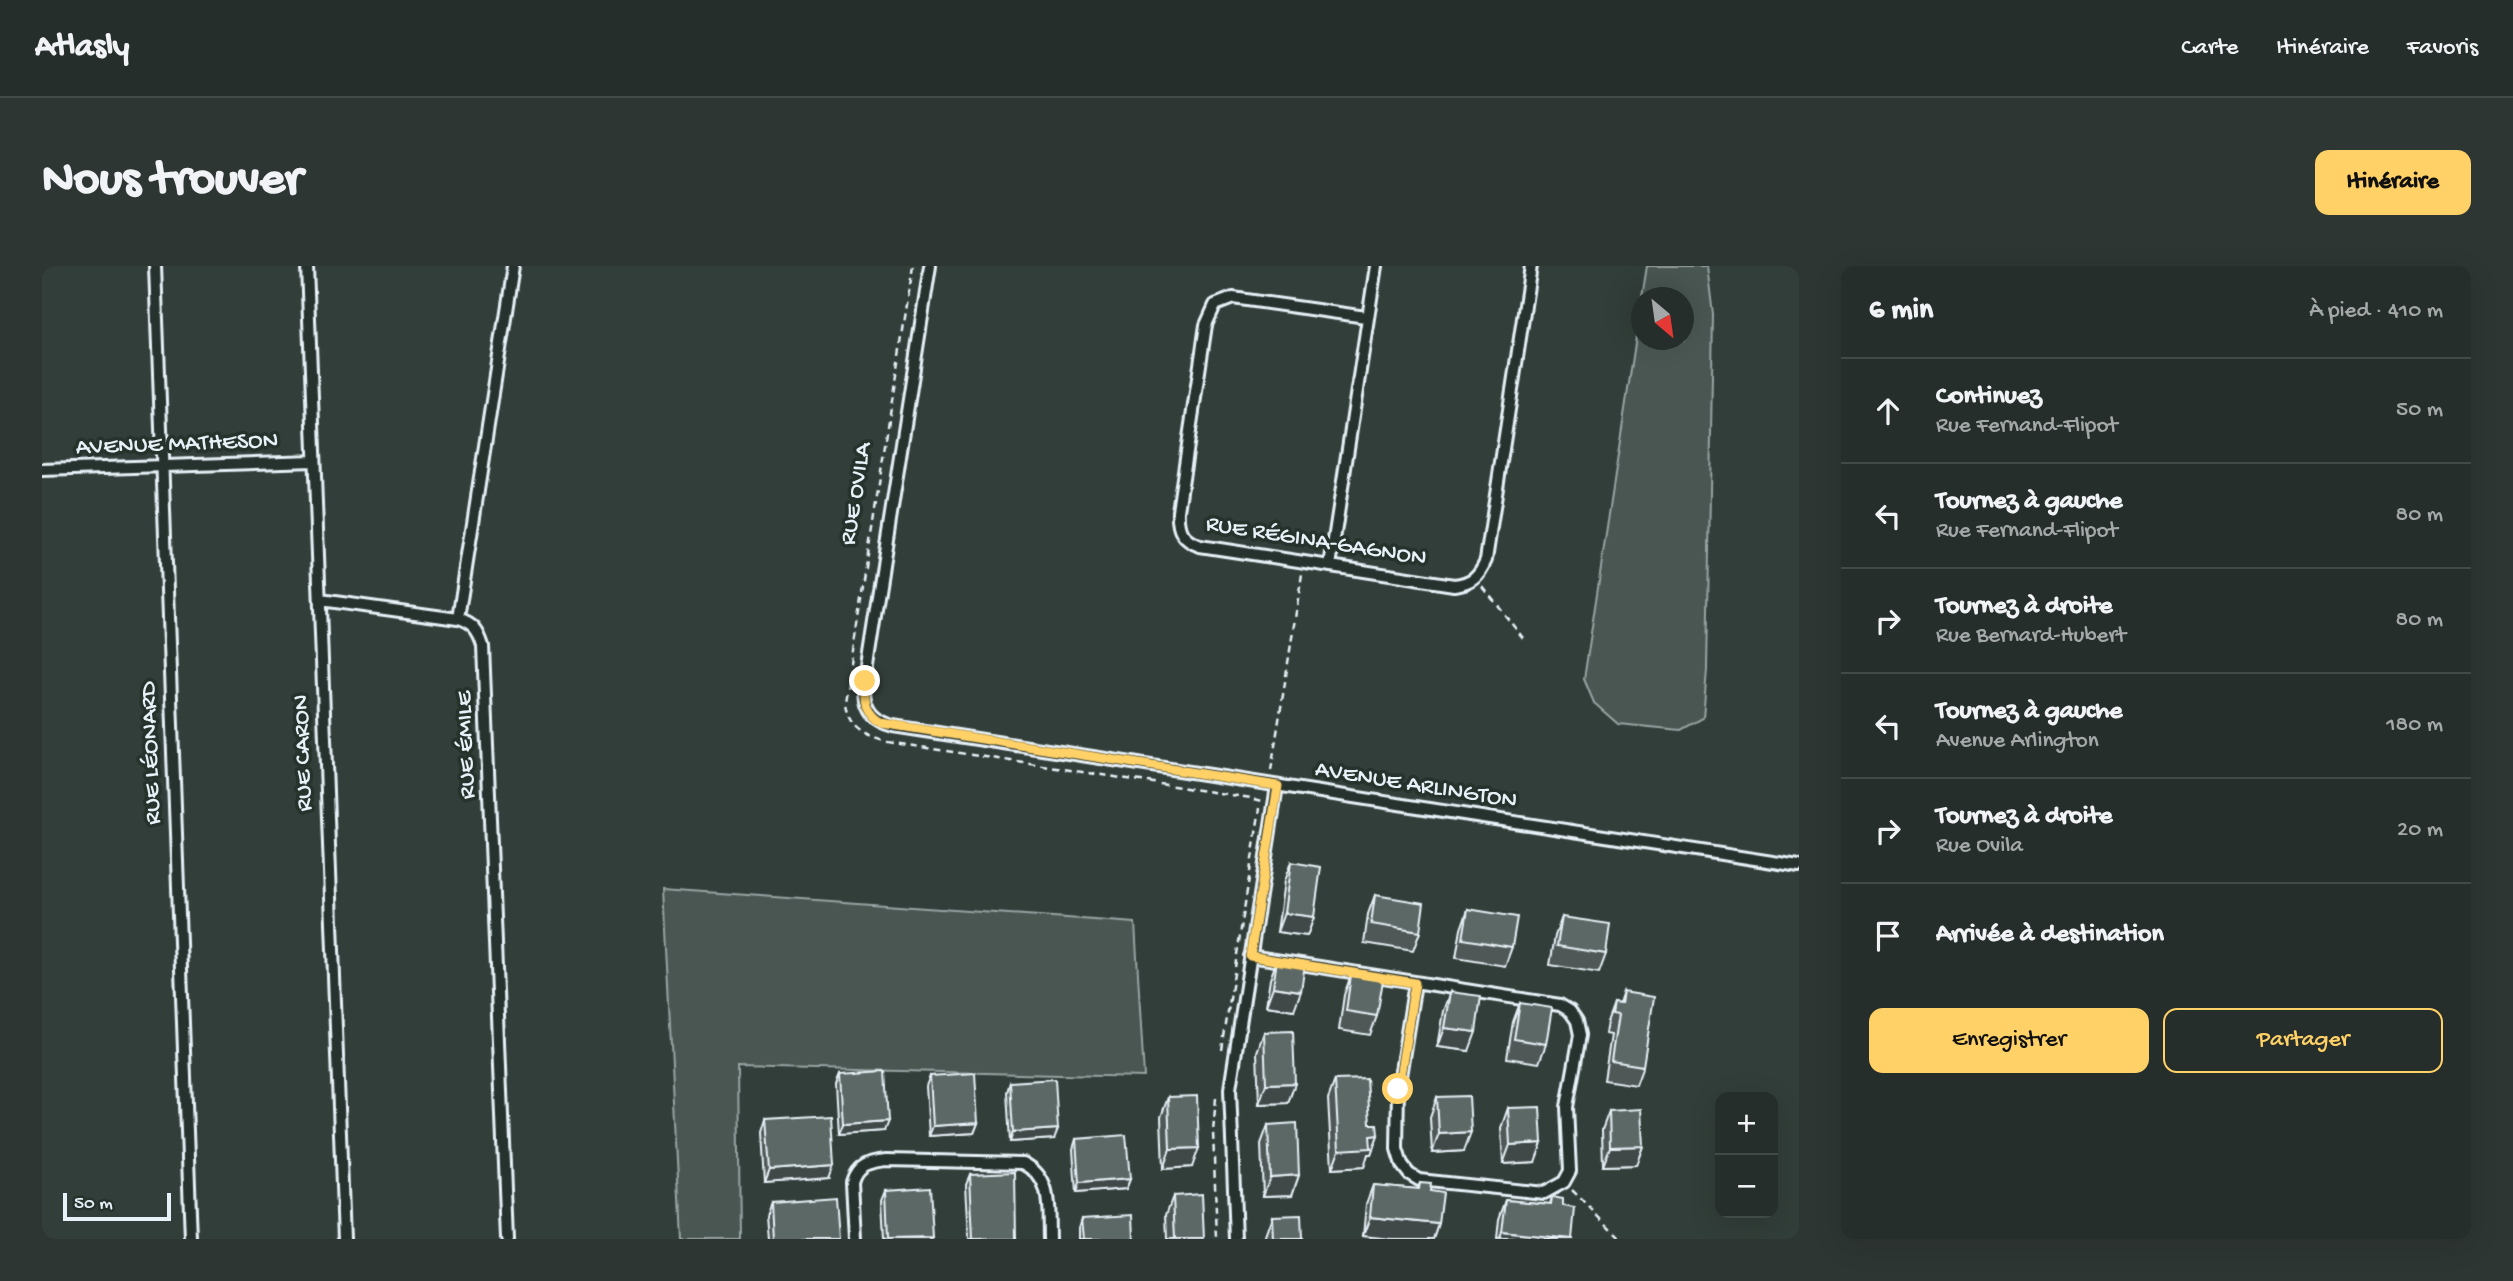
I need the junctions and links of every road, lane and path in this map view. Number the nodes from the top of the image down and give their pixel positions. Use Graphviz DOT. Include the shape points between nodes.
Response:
graph roads {
  1 [pos="155,266"];
  2 [pos="307,266"];
  3 [pos="513,266"];
  4 [pos="913,266"];
  5 [pos="930,266"];
  6 [pos="1376,266"];
  7 [pos="1531,266"];
  8 [pos="1366,317"];
  9 [pos="314,461"];
  10 [pos="162,467"];
  11 [pos="42,470"];
  12 [pos="1330,566"];
  13 [pos="1302,573"];
  14 [pos="1482,586"];
  15 [pos="320,600"];
  16 [pos="458,619"];
  17 [pos="1523,638"];
  18 [pos="866,709"];
  19 [pos="1271,772"];
  20 [pos="1278,786"];
  21 [pos="1262,800"];
  22 [pos="1799,866"];
  23 [pos="1250,956"];
  24 [pos="1415,983"];
  25 [pos="1572,1190"];
  26 [pos="191,1239"];
  27 [pos="344,1239"];
  28 [pos="507,1239"];
  29 [pos="855,1239"];
  30 [pos="1049,1239"];
  31 [pos="1236,1239"];
  32 [pos="1621,1239"];
  1 -- 10 [label="street, RUE LÉONARD"];
  2 -- 9 [label="street, RUE CARON"];
  3 -- 16 [label="street"];
  4 -- 21 [label="path, RUE OVILA" via="845,702 855,727 869,738 888,742"];
  5 -- 18 [label="street, RUE OVILA" via="863,692"];
  6 -- 8 [label="street"];
  7 -- 12 [label="street, RUE RÉGINA-GAGNON" via="1481,571 1476,578 1454,585"];
  8 -- 12 [label="street"];
  8 -- 12 [label="street, RUE RÉGINA-GAGNON" via="1233,298 1215,305 1206,326 1178,511 1181,534 1200,547"];
  9 -- 10 [label="street, AVENUE MATHESON"];
  9 -- 15 [label="street, RUE CARON"];
  10 -- 11 [label="street, AVENUE MATHESON"];
  10 -- 26 [label="street, RUE LÉONARD"];
  13 -- 19 [label="path"];
  14 -- 17 [label="path"];
  15 -- 16 [label="street"];
  15 -- 27 [label="street, RUE CARON"];
  16 -- 28 [label="street, RUE ÉMILE" via="472,624 479,634 485,662"];
  18 -- 20 [label="street, AVENUE ARLINGTON" via="874,719 893,726"];
  20 -- 22 [label="street, AVENUE ARLINGTON"];
  20 -- 23 [label="street"];
  23 -- 24 [label="street"];
  23 -- 31 [label="street" via="1230,1089"];
  24 -- 24 [label="street" via="1560,1005 1577,1020 1580,1035 1567,1107 1570,1171 1564,1182 1544,1193 1419,1180 1402,1165 1397,1149 1398,1091"];
  25 -- 32 [label="path"];
  29 -- 30 [label="street" via="854,1173 866,1163 886,1160 1023,1163 1035,1169 1048,1190"];
}
